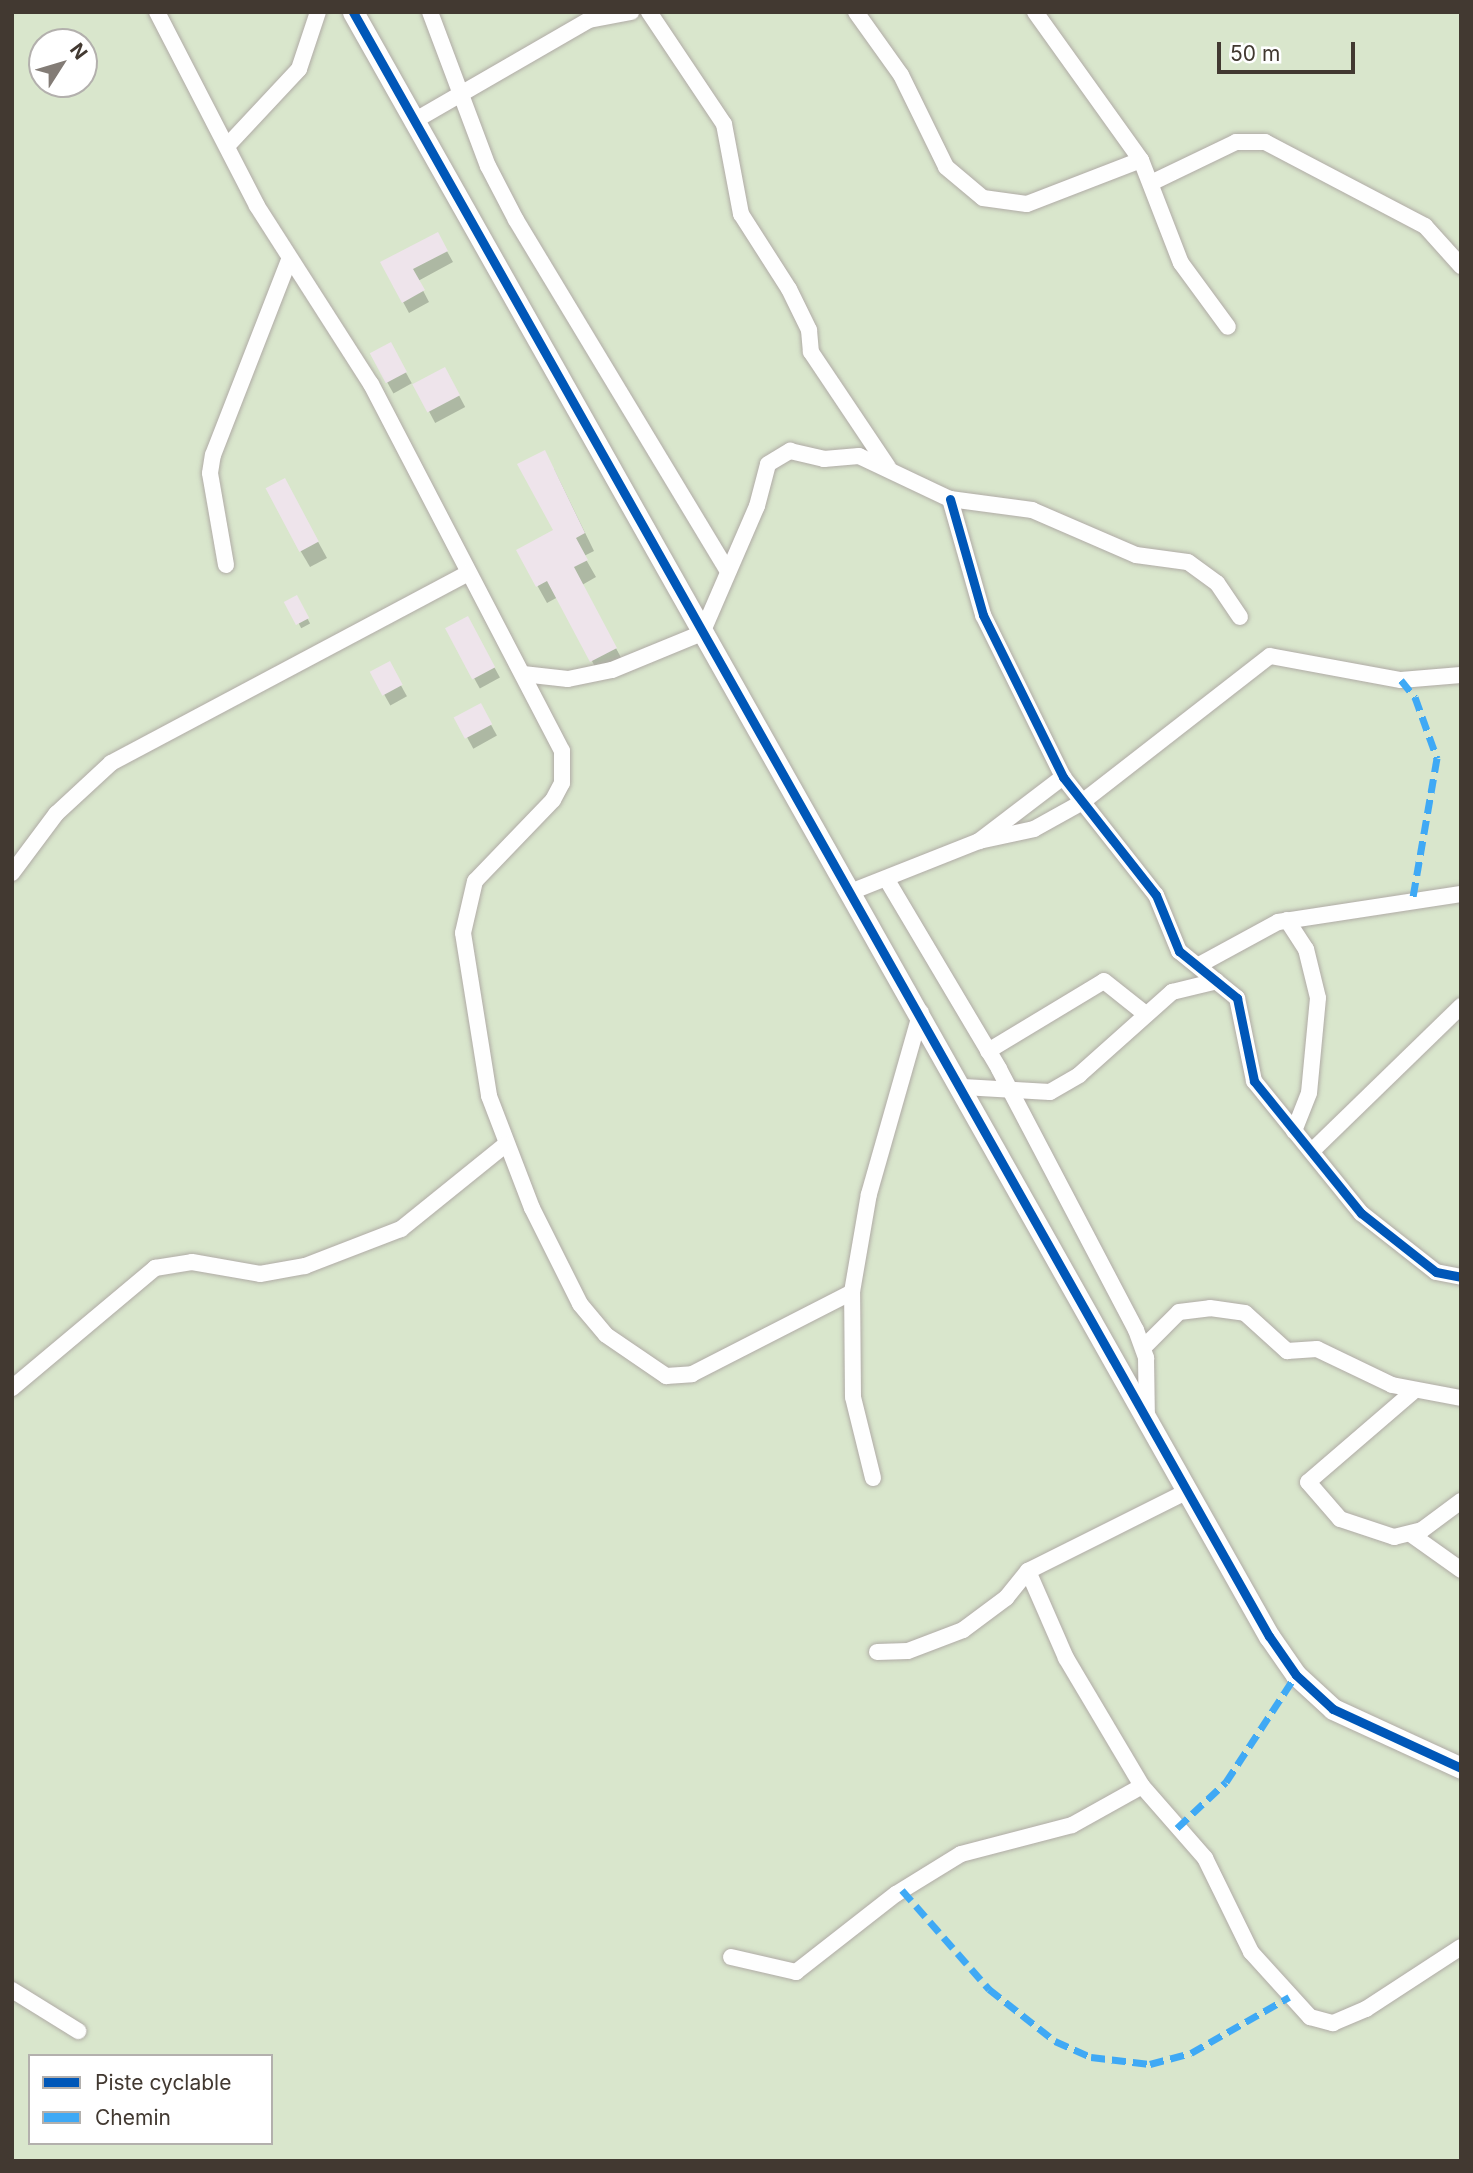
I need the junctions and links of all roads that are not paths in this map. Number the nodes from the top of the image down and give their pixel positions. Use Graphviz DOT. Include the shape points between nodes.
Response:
graph roads {
  1 [pos="158,12"];
  2 [pos="318,12"];
  3 [pos="353,12"];
  4 [pos="430,12"];
  5 [pos="631,12"];
  6 [pos="649,12"];
  7 [pos="856,12"];
  8 [pos="1035,12"];
  9 [pos="590,16"];
  10 [pos="458,91"];
  11 [pos="414,121"];
  12 [pos="228,145"];
  13 [pos="1141,160"];
  14 [pos="1153,181"];
  15 [pos="289,260"];
  16 [pos="1461,266"];
  17 [pos="1228,327"];
  18 [pos="893,474"];
  19 [pos="950,499"];
  20 [pos="226,565"];
  21 [pos="727,570"];
  22 [pos="469,573"];
  23 [pos="1240,617"];
  24 [pos="702,633"];
  25 [pos="523,674"];
  26 [pos="1461,675"];
  27 [pos="1063,777"];
  28 [pos="1081,803"];
  29 [pos="979,841"];
  30 [pos="12,873"];
  31 [pos="887,880"];
  32 [pos="853,891"];
  33 [pos="1461,894"];
  34 [pos="1287,920"];
  35 [pos="1199,965"];
  36 [pos="1217,981"];
  37 [pos="1461,1006"];
  38 [pos="921,1012"];
  39 [pos="1143,1012"];
  40 [pos="988,1051"];
  41 [pos="962,1087"];
  42 [pos="1009,1087"];
  43 [pos="1294,1131"];
  44 [pos="505,1145"];
  45 [pos="1312,1151"];
  46 [pos="1461,1277"];
  47 [pos="852,1292"];
  48 [pos="1144,1347"];
  49 [pos="12,1388"];
  50 [pos="1415,1390"];
  51 [pos="1461,1398"];
  52 [pos="1147,1421"];
  53 [pos="873,1478"];
  54 [pos="1188,1491"];
  55 [pos="1461,1501"];
  56 [pos="1412,1535"];
  57 [pos="1461,1570"];
  58 [pos="1028,1571"];
  59 [pos="877,1652"];
  60 [pos="1461,1768"];
  61 [pos="1142,1786"];
  62 [pos="1461,1947"];
  63 [pos="732,1957"];
  64 [pos="12,1990"];
  65 [pos="78,2031"];
  1 -- 12 [label="street"];
  2 -- 12 [label="street" via="299,69"];
  3 -- 11 [label="street"];
  4 -- 10 [label="street"];
  5 -- 9 [label="street"];
  6 -- 18 [label="street" via="724,124 741,214 789,289 809,330 811,352"];
  7 -- 13 [label="street" via="901,75 946,167 983,198 1027,204"];
  8 -- 13 [label="street"];
  9 -- 10 [label="street"];
  10 -- 11 [label="street"];
  10 -- 21 [label="street" via="527,239"];
  11 -- 24 [label="street"];
  12 -- 15 [label="street"];
  13 -- 14 [label="street"];
  14 -- 16 [label="street" via="1236,142 1265,142 1425,226"];
  14 -- 17 [label="street" via="1181,263"];
  15 -- 20 [label="street" via="210,473"];
  15 -- 22 [label="street" via="370,384"];
  18 -- 19 [label="street"];
  18 -- 21 [label="street" via="859,456 778,453"];
  19 -- 23 [label="street" via="1032,510 1136,555 1188,562 1217,583"];
  19 -- 27 [label="street" via="983,615"];
  21 -- 24 [label="street"];
  22 -- 25 [label="street"];
  22 -- 30 [label="street" via="111,763 56,814"];
  24 -- 25 [label="street" via="612,670 568,679"];
  24 -- 32 [label="street"];
  25 -- 44 [label="street" via="557,737 562,783 475,881 463,933 479,1049"];
  26 -- 28 [label="street" via="1401,680 1270,656"];
  27 -- 28 [label="street"];
  27 -- 29 [label="street"];
  28 -- 29 [label="street" via="1034,829"];
  28 -- 35 [label="street" via="1156,895 1171,940"];
  29 -- 31 [label="street"];
  31 -- 32 [label="street"];
  31 -- 40 [label="street"];
  32 -- 38 [label="street"];
  33 -- 34 [label="street"];
  34 -- 35 [label="street"];
  34 -- 43 [label="street" via="1306,949 1318,998 1309,1093"];
  35 -- 36 [label="street"];
  36 -- 39 [label="street" via="1172,992"];
  36 -- 43 [label="street" via="1237,998 1254,1080"];
  37 -- 45 [label="street"];
  38 -- 41 [label="street"];
  38 -- 47 [label="street" via="873,1178"];
  39 -- 40 [label="street" via="1104,981"];
  39 -- 42 [label="street" via="1065,1085 1036,1092"];
  40 -- 42 [label="street"];
  41 -- 42 [label="street"];
  41 -- 52 [label="street"];
  42 -- 48 [label="street"];
  43 -- 45 [label="street"];
  44 -- 47 [label="street" via="580,1304 606,1335 666,1376 692,1374"];
  44 -- 49 [label="street" via="401,1228 305,1266 260,1274 191,1262 155,1268"];
  45 -- 46 [label="street" via="1378,1228 1436,1272"];
  47 -- 53 [label="street" via="853,1397"];
  48 -- 50 [label="street" via="1179,1312 1245,1313 1287,1351 1317,1349 1369,1376"];
  48 -- 52 [label="street"];
  50 -- 51 [label="street"];
  50 -- 56 [label="street" via="1308,1482 1340,1519 1394,1536"];
  52 -- 54 [label="street"];
  54 -- 58 [label="street"];
  54 -- 60 [label="street" via="1296,1675 1351,1720"];
  55 -- 56 [label="street"];
  56 -- 57 [label="street"];
  58 -- 59 [label="street" via="1006,1598 963,1630 908,1651"];
  58 -- 61 [label="street" via="1066,1658"];
  61 -- 62 [label="street" via="1205,1858 1251,1952 1316,2021 1333,2023 1366,2009"];
  61 -- 63 [label="street" via="1072,1825 961,1854 896,1894 796,1972"];
  64 -- 65 [label="street"];
}
